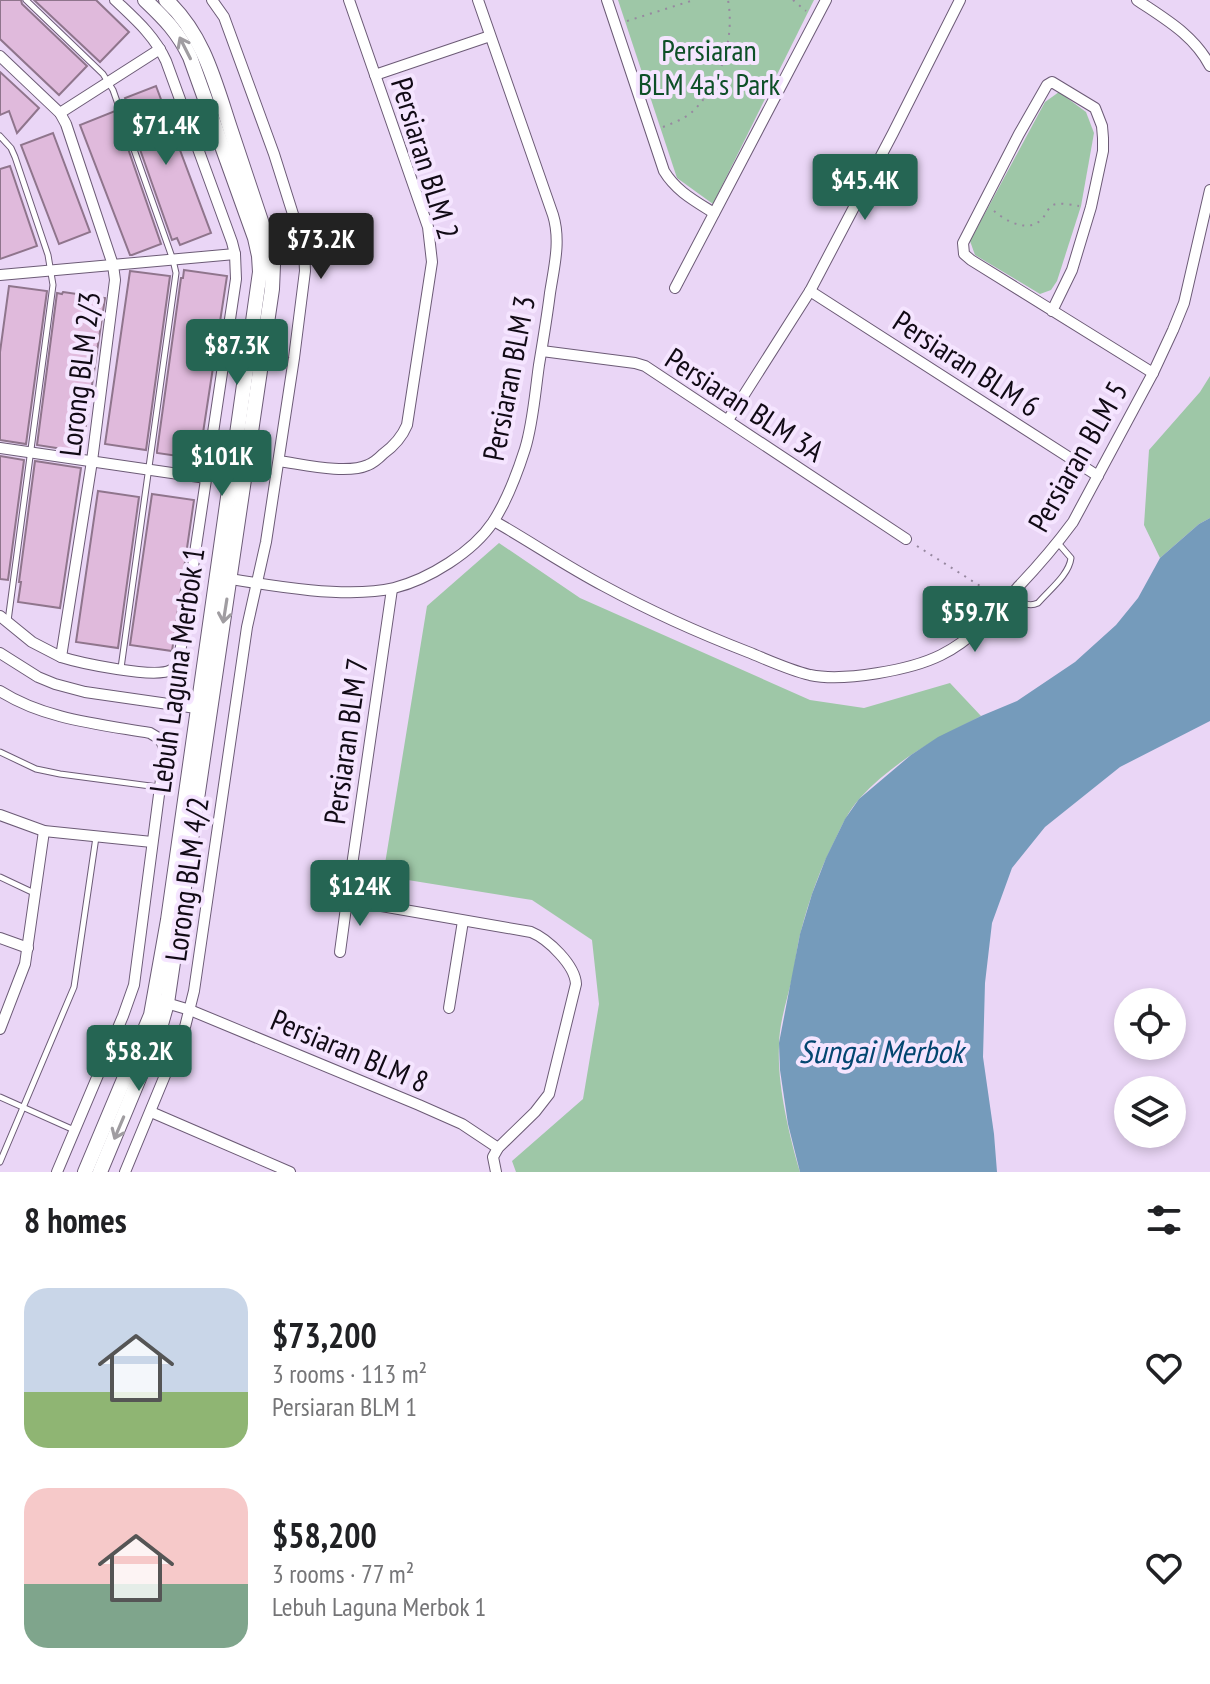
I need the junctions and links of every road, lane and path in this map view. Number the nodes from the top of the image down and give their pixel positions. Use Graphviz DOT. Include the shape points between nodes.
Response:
graph roads {
  1 [pos="26,0"];
  2 [pos="115,0"];
  3 [pos="145,0"];
  4 [pos="166,0"];
  5 [pos="212,0"];
  6 [pos="349,0"];
  7 [pos="478,0"];
  8 [pos="607,0"];
  9 [pos="694,0"];
  10 [pos="728,0"];
  11 [pos="793,0"];
  12 [pos="826,0"];
  13 [pos="960,0"];
  14 [pos="1137,0"];
  15 [pos="816,19"];
  16 [pos="615,25"];
  17 [pos="490,36"];
  18 [pos="160,49"];
  19 [pos="691,50"];
  20 [pos="0,56"];
  21 [pos="723,64"];
  22 [pos="1210,66"];
  23 [pos="375,75"];
  24 [pos="108,81"];
  25 [pos="60,113"];
  26 [pos="651,132"];
  27 [pos="0,136"];
  28 [pos="1210,190"];
  29 [pos="984,203"];
  30 [pos="1091,207"];
  31 [pos="714,213"];
  32 [pos="235,254"];
  33 [pos="173,260"];
  34 [pos="113,265"];
  35 [pos="51,270"];
  36 [pos="0,275"];
  37 [pos="675,288"];
  38 [pos="810,291"];
  39 [pos="1052,311"];
  40 [pos="542,351"];
  41 [pos="1153,373"];
  42 [pos="728,420"];
  43 [pos="0,448"];
  44 [pos="31,453"];
  45 [pos="92,461"];
  46 [pos="279,461"];
  47 [pos="148,469"];
  48 [pos="1098,476"];
  49 [pos="206,478"];
  50 [pos="494,521"];
  51 [pos="906,539"];
  52 [pos="1058,542"];
  53 [pos="222,578"];
  54 [pos="257,584"];
  55 [pos="392,589"];
  56 [pos="1009,598"];
  57 [pos="4,619"];
  58 [pos="0,653"];
  59 [pos="61,657"];
  60 [pos="120,669"];
  61 [pos="0,691"];
  62 [pos="203,709"];
  63 [pos="0,752"];
  64 [pos="160,787"];
  65 [pos="0,815"];
  66 [pos="44,831"];
  67 [pos="96,837"];
  68 [pos="152,842"];
  69 [pos="0,877"];
  70 [pos="34,893"];
  71 [pos="347,900"];
  72 [pos="463,921"];
  73 [pos="0,938"];
  74 [pos="28,948"];
  75 [pos="340,952"];
  76 [pos="161,1002"];
  77 [pos="449,1008"];
  78 [pos="190,1010"];
  79 [pos="0,1029"];
  80 [pos="0,1097"];
  81 [pos="22,1107"];
  82 [pos="151,1112"];
  83 [pos="75,1130"];
  84 [pos="498,1148"];
  85 [pos="0,1162"];
  86 [pos="57,1172"];
  87 [pos="85,1172"];
  88 [pos="100,1172"];
  89 [pos="125,1172"];
  90 [pos="290,1172"];
  91 [pos="496,1172"];
  1 -- 24 [label="lane"];
  2 -- 18 [label="street"];
  53 -- 3 [label="street, Lebuh Laguna Merbok 1, one-way" via="259,256 182,39"];
  4 -- 53 [label="street, Lebuh Laguna Merbok 1" via="191,28 204,54 273,265"];
  5 -- 46 [label="street, Lorong BLM 4/2" via="224,17 274,154 305,259"];
  6 -- 23 [label="street, Persiaran BLM 2"];
  7 -- 17 [label="street, Persiaran BLM 3"];
  8 -- 16 [label="street"];
  9 -- 16 [label="path"];
  10 -- 21 [label="path" via="731,25"];
  11 -- 15 [label="path"];
  12 -- 15 [label="street"];
  13 -- 38 [label="street"];
  14 -- 22 [label="street" via="1188,36"];
  15 -- 31 [label="street"];
  16 -- 26 [label="street"];
  17 -- 23 [label="street"];
  17 -- 40 [label="street, Persiaran BLM 3" via="556,224"];
  18 -- 24 [label="street"];
  18 -- 32 [label="street"];
  19 -- 21 [label="path"];
  20 -- 25 [label="street, Lorong BLM 2/3"];
  21 -- 26 [label="path" via="691,112"];
  23 -- 46 [label="street, Persiaran BLM 2" via="432,251 407,425 392,448 367,466 347,469"];
  24 -- 25 [label="street"];
  24 -- 33 [label="lane"];
  25 -- 34 [label="street, Lorong BLM 2/3"];
  26 -- 31 [label="street" via="670,181"];
  27 -- 35 [label="lane" via="15,157"];
  28 -- 41 [label="street, Persiaran BLM 5" via="1184,303"];
  29 -- 30 [label="path" via="1003,219 1030,225 1050,206"];
  29 -- 30 [label="street" via="1052,82 1089,103 1102,126 1103,151"];
  29 -- 39 [label="street" via="963,243 964,254"];
  30 -- 39 [label="street" via="1069,279"];
  31 -- 37 [label="street"];
  32 -- 33 [label="street"];
  32 -- 49 [label="street" via="236,279"];
  33 -- 34 [label="street"];
  33 -- 47 [label="lane" via="176,273"];
  34 -- 35 [label="street"];
  34 -- 45 [label="street, Lorong BLM 2/3" via="112,313"];
  35 -- 36 [label="street"];
  35 -- 44 [label="lane"];
  38 -- 42 [label="street"];
  38 -- 48 [label="street, Persiaran BLM 6"];
  39 -- 41 [label="street"];
  40 -- 42 [label="street, Persiaran BLM 3A" via="645,366"];
  40 -- 50 [label="street, Persiaran BLM 3" via="526,446"];
  41 -- 48 [label="street, Persiaran BLM 5"];
  42 -- 51 [label="street, Persiaran BLM 3A"];
  43 -- 44 [label="street"];
  44 -- 45 [label="street"];
  44 -- 57 [label="lane"];
  45 -- 47 [label="street"];
  45 -- 59 [label="street, Lorong BLM 2/3"];
  46 -- 54 [label="street, Lorong BLM 4/2"];
  47 -- 49 [label="street"];
  47 -- 60 [label="lane"];
  48 -- 52 [label="street, Persiaran BLM 5"];
  49 -- 60 [label="street" via="179,660 168,672"];
  50 -- 55 [label="street, Persiaran BLM 3" via="448,563"];
  50 -- 56 [label="street, Persiaran BLM 5" via="657,612 810,675 848,676 924,662 969,637"];
  51 -- 56 [label="path"];
  52 -- 56 [label="street, Persiaran BLM 5"];
  52 -- 56 [label="lane" via="1071,558 1064,574 1032,606"];
  53 -- 54 [label="street, Persiaran BLM 3"];
  53 -- 62 [label="street, Lebuh Laguna Merbok 1"];
  54 -- 55 [label="street, Persiaran BLM 3" via="326,591"];
  54 -- 78 [label="street, Lorong BLM 4/2"];
  55 -- 71 [label="street, Persiaran BLM 7"];
  57 -- 59 [label="street"];
  58 -- 62 [label="street" via="55,684"];
  59 -- 60 [label="street"];
  61 -- 64 [label="street" via="42,711 156,736 165,749"];
  62 -- 76 [label="street, Lebuh Laguna Merbok 1" via="170,905"];
  63 -- 64 [label="lane" via="36,769"];
  64 -- 68 [label="street"];
  65 -- 66 [label="street"];
  66 -- 67 [label="street"];
  66 -- 70 [label="street"];
  67 -- 68 [label="street"];
  67 -- 81 [label="lane" via="74,987"];
  68 -- 83 [label="street" via="134,985"];
  69 -- 70 [label="lane"];
  70 -- 74 [label="street"];
  71 -- 72 [label="street"];
  71 -- 75 [label="street, Persiaran BLM 7"];
  72 -- 77 [label="street"];
  72 -- 84 [label="street" via="537,934 575,976 549,1094"];
  73 -- 74 [label="street"];
  74 -- 79 [label="street"];
  76 -- 78 [label="street, Persiaran BLM 8"];
  76 -- 87 [label="street, Lebuh Laguna Merbok 1"];
  76 -- 88 [label="street, Lebuh Laguna Merbok 1, one-way" via="160,1028"];
  78 -- 82 [label="street, Lorong BLM 4/2"];
  78 -- 84 [label="street, Persiaran BLM 8" via="433,1111"];
  80 -- 81 [label="lane"];
  81 -- 83 [label="lane"];
  81 -- 85 [label="lane"];
  82 -- 89 [label="street, Lorong BLM 4/2"];
  82 -- 90 [label="street"];
  83 -- 86 [label="street"];
  84 -- 91 [label="street" via="493,1157"];
}
